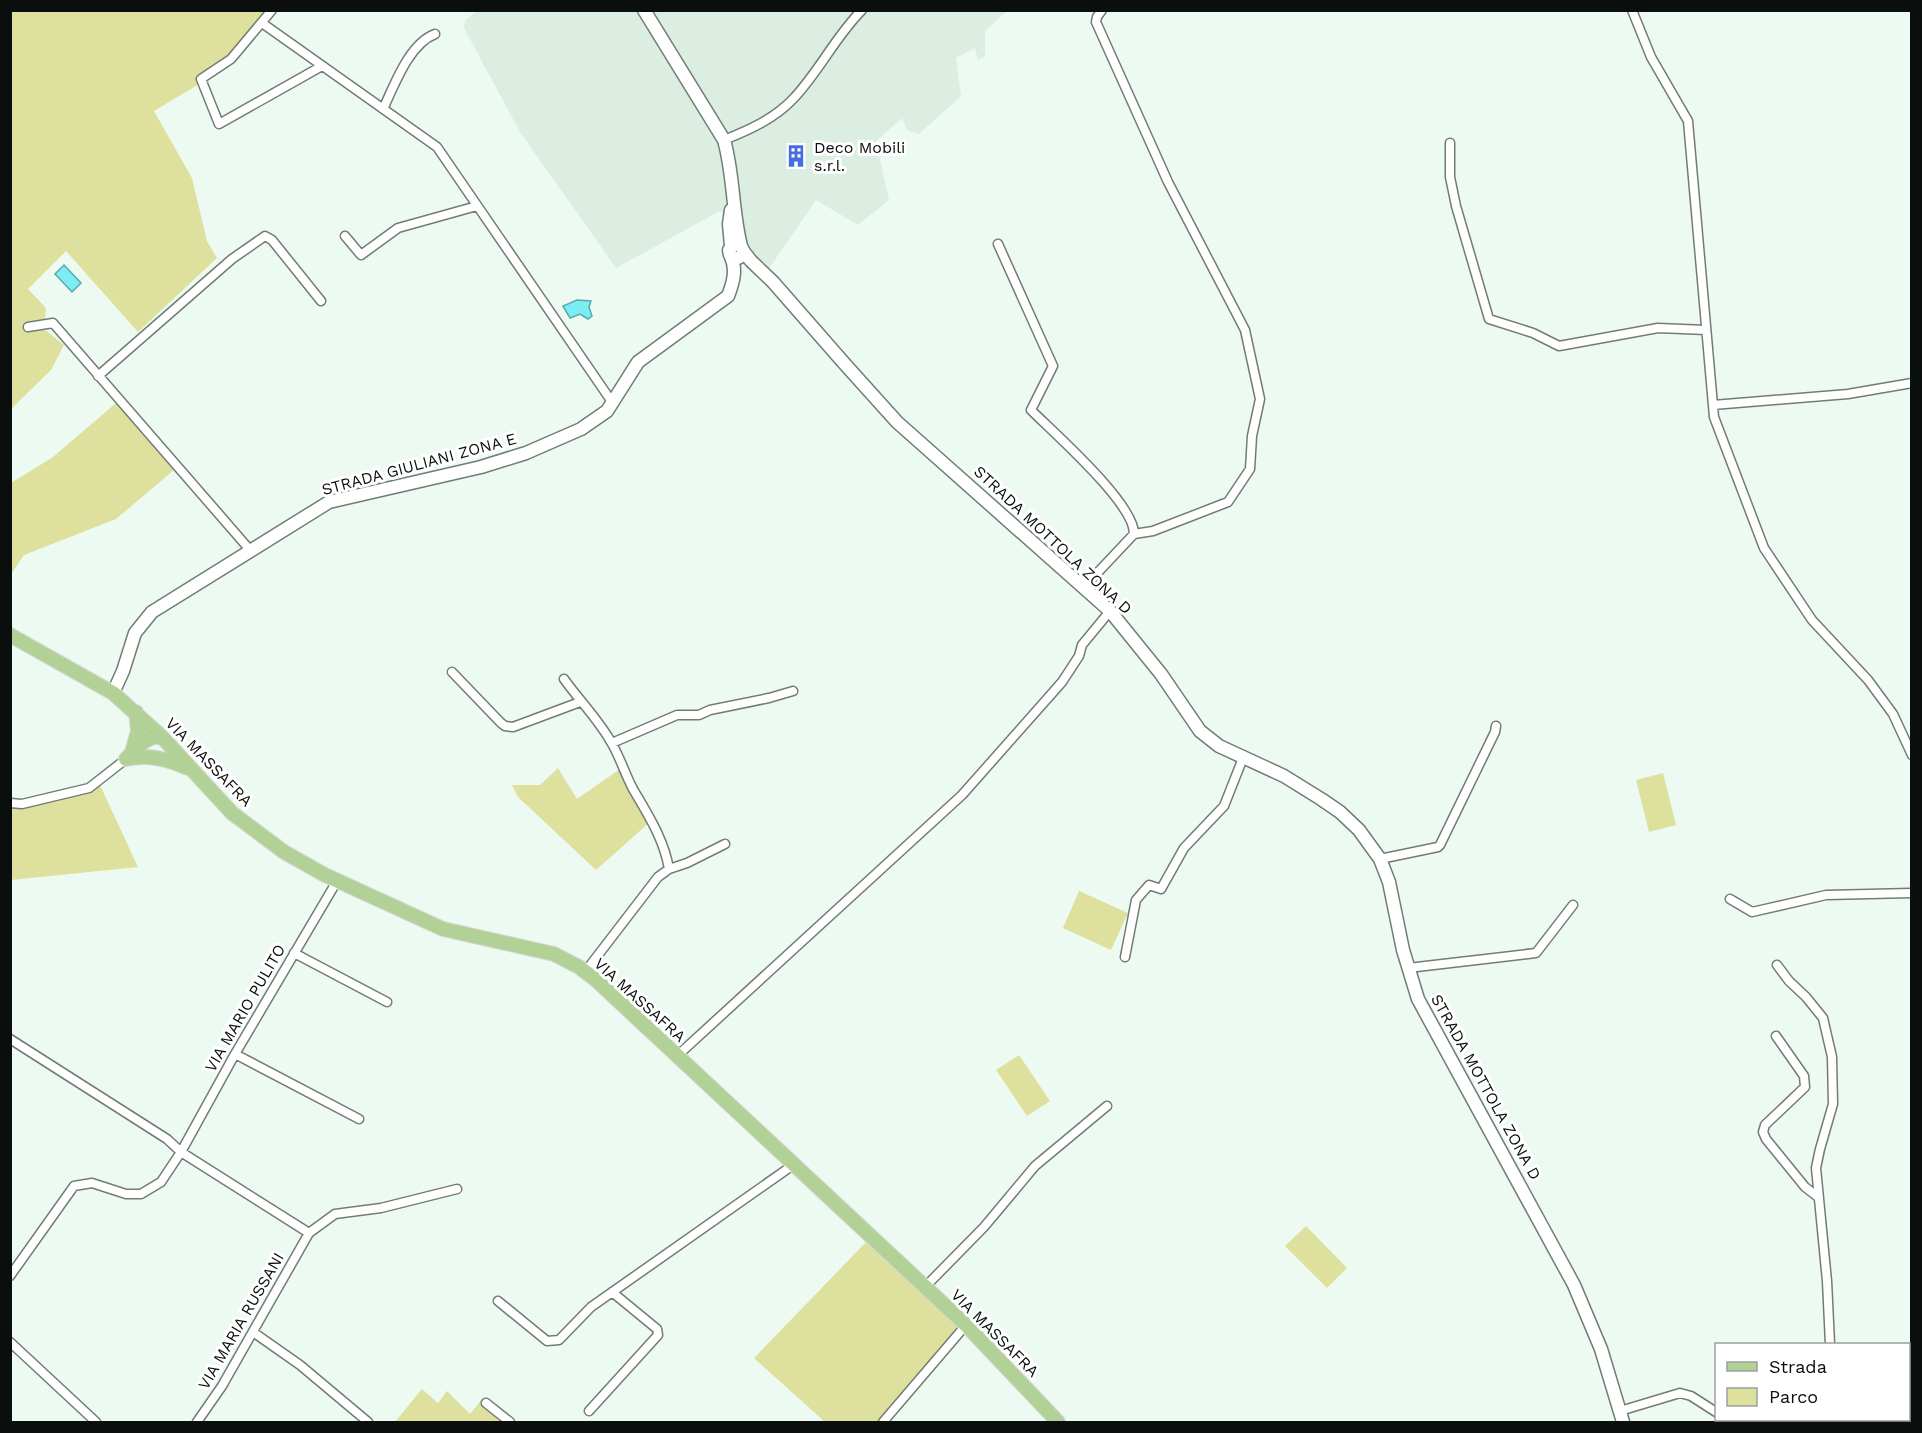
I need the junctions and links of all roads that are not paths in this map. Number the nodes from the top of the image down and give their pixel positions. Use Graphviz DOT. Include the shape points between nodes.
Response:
graph roads {
  1 [pos="272,10"];
  2 [pos="644,10"];
  3 [pos="862,10"];
  4 [pos="1102,10"];
  5 [pos="1632,10"];
  6 [pos="262,23"];
  7 [pos="435,34"];
  8 [pos="322,66"];
  9 [pos="383,109"];
  10 [pos="724,140"];
  11 [pos="1450,143"];
  12 [pos="477,206"];
  13 [pos="345,236"];
  14 [pos="998,244"];
  15 [pos="737,255"];
  16 [pos="321,301"];
  17 [pos="28,327"];
  18 [pos="1706,330"];
  19 [pos="98,375"];
  20 [pos="1911,382"];
  21 [pos="612,402"];
  22 [pos="1713,405"];
  23 [pos="1134,534"];
  24 [pos="250,550"];
  25 [pos="1084,587"];
  26 [pos="1110,611"];
  27 [pos="10,635"];
  28 [pos="452,672"];
  29 [pos="564,679"];
  30 [pos="793,691"];
  31 [pos="113,693"];
  32 [pos="580,702"];
  33 [pos="136,712"];
  34 [pos="1496,726"];
  35 [pos="162,737"];
  36 [pos="612,743"];
  37 [pos="1911,755"];
  38 [pos="134,756"];
  39 [pos="1243,758"];
  40 [pos="193,770"];
  41 [pos="10,803"];
  42 [pos="725,844"];
  43 [pos="1380,859"];
  44 [pos="669,869"];
  45 [pos="337,881"];
  46 [pos="1911,893"];
  47 [pos="1730,899"];
  48 [pos="1573,905"];
  49 [pos="294,953"];
  50 [pos="1125,957"];
  51 [pos="1778,965"];
  52 [pos="1408,968"];
  53 [pos="585,972"];
  54 [pos="387,1002"];
  55 [pos="1776,1036"];
  56 [pos="10,1040"];
  57 [pos="235,1054"];
  58 [pos="677,1056"];
  59 [pos="1107,1106"];
  60 [pos="359,1119"];
  61 [pos="181,1152"];
  62 [pos="793,1165"];
  63 [pos="457,1189"];
  64 [pos="1818,1197"];
  65 [pos="309,1233"];
  66 [pos="10,1276"];
  67 [pos="925,1287"];
  68 [pos="612,1292"];
  69 [pos="498,1301"];
  70 [pos="966,1325"];
  71 [pos="253,1332"];
  72 [pos="10,1342"];
  73 [pos="1830,1343"];
  74 [pos="486,1403"];
  75 [pos="589,1411"];
  76 [pos="1715,1411"];
  77 [pos="1622,1417"];
  78 [pos="96,1422"];
  79 [pos="197,1422"];
  80 [pos="369,1422"];
  81 [pos="510,1422"];
  82 [pos="884,1422"];
  83 [pos="1058,1422"];
  1 -- 6 [label="street"];
  2 -- 10 [label="main road"];
  3 -- 10 [label="street" via="792,100 753,129"];
  4 -- 23 [label="street" via="1096,22 1168,182 1245,330 1260,393 1250,470 1228,502 1153,531"];
  5 -- 18 [label="street" via="1651,57 1688,121"];
  6 -- 8 [label="street"];
  6 -- 8 [label="street" via="231,59 201,79 219,124"];
  7 -- 9 [label="street" via="412,51"];
  8 -- 9 [label="street"];
  9 -- 12 [label="street" via="437,147"];
  10 -- 15 [label="main road" via="733,203 729,224"];
  11 -- 18 [label="street" via="1452,187 1489,319 1559,346 1658,328"];
  12 -- 13 [label="street" via="398,228 361,255"];
  12 -- 21 [label="street"];
  14 -- 23 [label="street" via="1053,366 1031,410 1094,472 1118,501 1134,527"];
  15 -- 21 [label="main road, STRADA GIULIANI ZONA E" via="728,296 639,362"];
  15 -- 25 [label="main road, STRADA MOTTOLA ZONA D" via="761,269 897,422"];
  16 -- 19 [label="street" via="265,236 232,259"];
  17 -- 19 [label="street" via="52,323"];
  18 -- 22 [label="street"];
  19 -- 24 [label="street"];
  20 -- 22 [label="street" via="1848,394"];
  21 -- 24 [label="main road, STRADA GIULIANI ZONA E" via="607,411 581,429 525,453 330,502"];
  22 -- 37 [label="street" via="1714,417 1764,548 1812,620 1868,680 1893,714"];
  23 -- 25 [label="street"];
  24 -- 31 [label="main road, STRADA GIULIANI ZONA E" via="152,612 135,633"];
  25 -- 26 [label="main road, STRADA MOTTOLA ZONA D"];
  26 -- 39 [label="main road, STRADA MOTTOLA ZONA D" via="1200,731"];
  26 -- 58 [label="street" via="1082,645 1062,682 962,795"];
  27 -- 31 [label="main road, VIA MASSAFRA"];
  28 -- 32 [label="street" via="508,726"];
  29 -- 32 [label="street"];
  30 -- 36 [label="street" via="704,714 677,715"];
  31 -- 33 [label="main road, VIA MASSAFRA"];
  32 -- 36 [label="street"];
  33 -- 35 [label="main road, VIA MASSAFRA"];
  33 -- 38 [label="main road"];
  34 -- 43 [label="street" via="1440,845"];
  35 -- 38 [label="main road" via="161,747 155,752"];
  35 -- 40 [label="main road, VIA MASSAFRA"];
  36 -- 44 [label="street" via="653,823"];
  38 -- 40 [label="main road" via="162,758"];
  38 -- 41 [label="street" via="89,788 22,804"];
  39 -- 43 [label="main road, STRADA MOTTOLA ZONA D" via="1284,776 1340,812"];
  39 -- 50 [label="street" via="1224,806 1184,848 1161,889 1149,885 1136,900"];
  40 -- 45 [label="main road, VIA MASSAFRA" via="232,813 284,852"];
  42 -- 44 [label="street"];
  43 -- 52 [label="main road, STRADA MOTTOLA ZONA D"];
  44 -- 53 [label="street" via="658,877"];
  45 -- 49 [label="street, VIA MARIO PULITO"];
  45 -- 53 [label="main road, VIA MASSAFRA" via="443,929 554,954"];
  46 -- 47 [label="street" via="1826,895 1752,912"];
  48 -- 52 [label="street" via="1536,953"];
  49 -- 54 [label="street"];
  49 -- 57 [label="street, VIA MARIO PULITO"];
  51 -- 64 [label="street" via="1823,1018 1832,1056 1833,1104 1816,1168"];
  52 -- 77 [label="main road, STRADA MOTTOLA ZONA D" via="1423,1010 1574,1285 1601,1349"];
  53 -- 58 [label="main road, VIA MASSAFRA"];
  55 -- 64 [label="street" via="1803,1076 1805,1087 1765,1125 1763,1132"];
  56 -- 61 [label="street" via="167,1139"];
  57 -- 60 [label="street"];
  57 -- 61 [label="street, VIA MARIO PULITO"];
  58 -- 62 [label="main road, VIA MASSAFRA"];
  59 -- 67 [label="street" via="1035,1167"];
  61 -- 65 [label="street"];
  61 -- 66 [label="street, VIA MARIO PULITO" via="161,1182 141,1194 126,1194 92,1183 74,1186"];
  62 -- 67 [label="main road, VIA MASSAFRA"];
  62 -- 68 [label="street"];
  63 -- 65 [label="street" via="381,1208 335,1214"];
  64 -- 73 [label="street"];
  65 -- 71 [label="street, VIA MARIA RUSSANI"];
  67 -- 70 [label="main road, VIA MASSAFRA"];
  68 -- 69 [label="street" via="559,1340 547,1341"];
  68 -- 75 [label="street" via="657,1329 658,1335"];
  70 -- 82 [label="street"];
  70 -- 83 [label="main road, VIA MASSAFRA"];
  71 -- 79 [label="street, VIA MARIA RUSSANI"];
  71 -- 80 [label="street"];
  72 -- 78 [label="street"];
  74 -- 81 [label="street"];
  76 -- 77 [label="street" via="1680,1393"];
}
